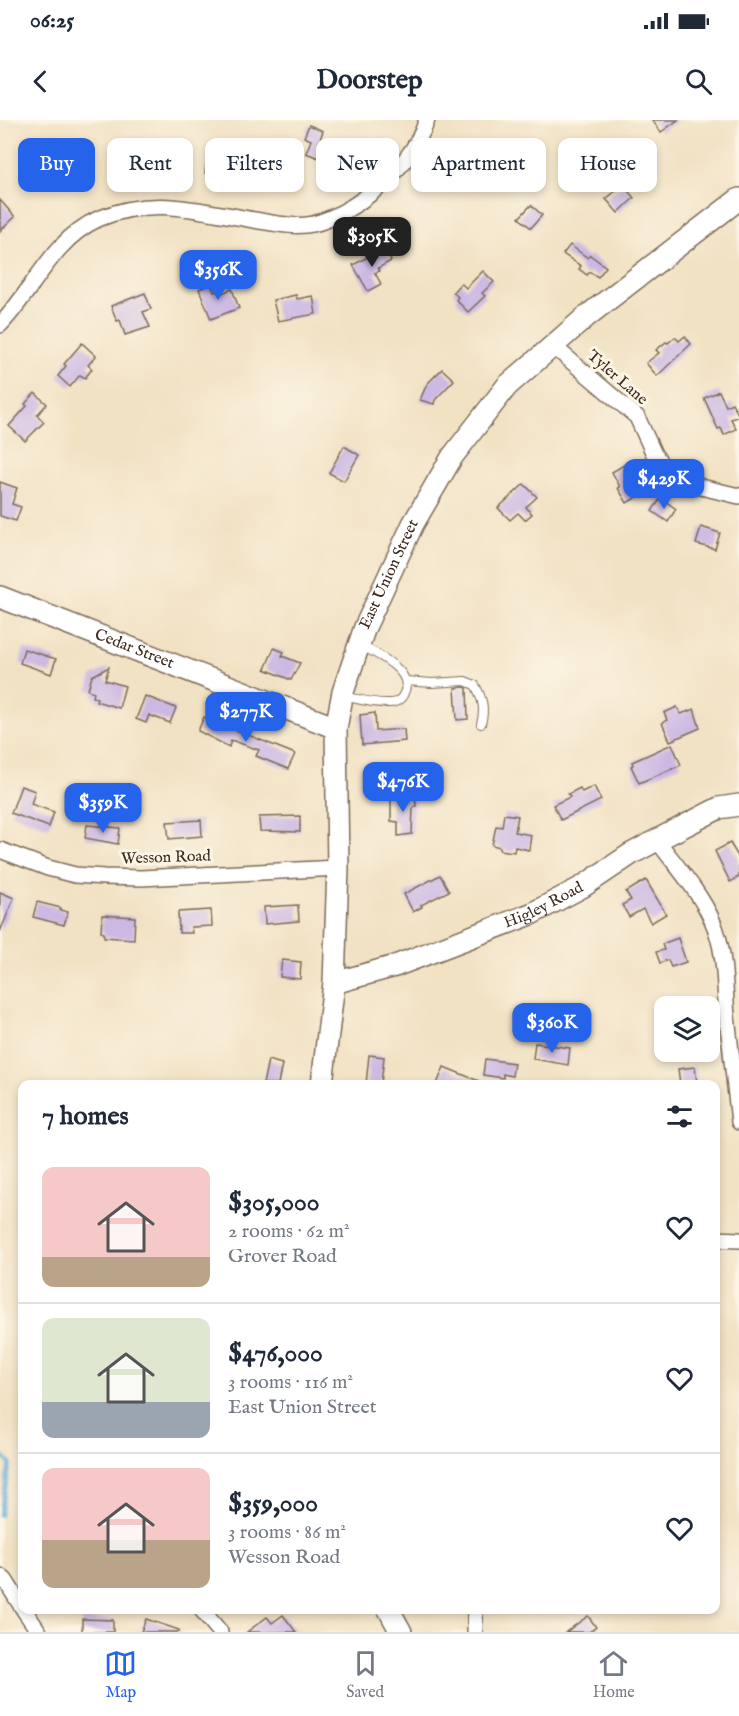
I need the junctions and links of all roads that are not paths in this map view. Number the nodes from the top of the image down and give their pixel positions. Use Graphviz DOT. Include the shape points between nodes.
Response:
graph roads {
  1 [pos="427,120"];
  2 [pos="739,199"];
  3 [pos="0,325"];
  4 [pos="552,345"];
  5 [pos="739,496"];
  6 [pos="0,597"];
  7 [pos="359,644"];
  8 [pos="405,681"];
  9 [pos="343,696"];
  10 [pos="481,724"];
  11 [pos="336,728"];
  12 [pos="739,804"];
  13 [pos="657,840"];
  14 [pos="0,850"];
  15 [pos="338,868"];
  16 [pos="334,982"];
  17 [pos="322,1080"];
  18 [pos="739,1122"];
  19 [pos="720,1239"];
  20 [pos="739,1240"];
  21 [pos="2,1578"];
  22 [pos="18,1584"];
  23 [pos="18,1601"];
  24 [pos="27,1614"];
  25 [pos="205,1614"];
  26 [pos="391,1614"];
  27 [pos="475,1614"];
  28 [pos="39,1632"];
  29 [pos="220,1632"];
  30 [pos="401,1632"];
  31 [pos="475,1632"];
  1 -- 3 [label="street" via="412,153 385,180 363,200 323,221 282,225 156,205 98,220 77,232 53,256"];
  2 -- 4 [label="street, East Union Street"];
  4 -- 5 [label="street, Tyler Lane" via="637,417 654,454 670,473 701,487"];
  4 -- 7 [label="street, East Union Street" via="507,386 452,457 413,524"];
  6 -- 11 [label="street, Cedar Street"];
  7 -- 8 [label="lane" via="393,664"];
  7 -- 9 [label="street, East Union Street"];
  8 -- 9 [label="lane" via="405,692 398,702"];
  8 -- 10 [label="lane" via="465,681 475,685 482,699"];
  9 -- 11 [label="street, East Union Street"];
  11 -- 15 [label="street, East Union Street"];
  12 -- 13 [label="street, Higley Road" via="719,808"];
  13 -- 16 [label="street, Higley Road" via="531,914 396,966"];
  13 -- 18 [label="street" via="690,883 720,942"];
  14 -- 15 [label="street, Wesson Road" via="66,872 104,877"];
  15 -- 16 [label="street, East Union Street"];
  16 -- 17 [label="street, East Union Street"];
  19 -- 20 [label="street"];
  21 -- 22 [label="street"];
  21 -- 23 [label="street"];
  24 -- 28 [label="street"];
  25 -- 29 [label="street"];
  26 -- 30 [label="street"];
  27 -- 31 [label="street"];
}
